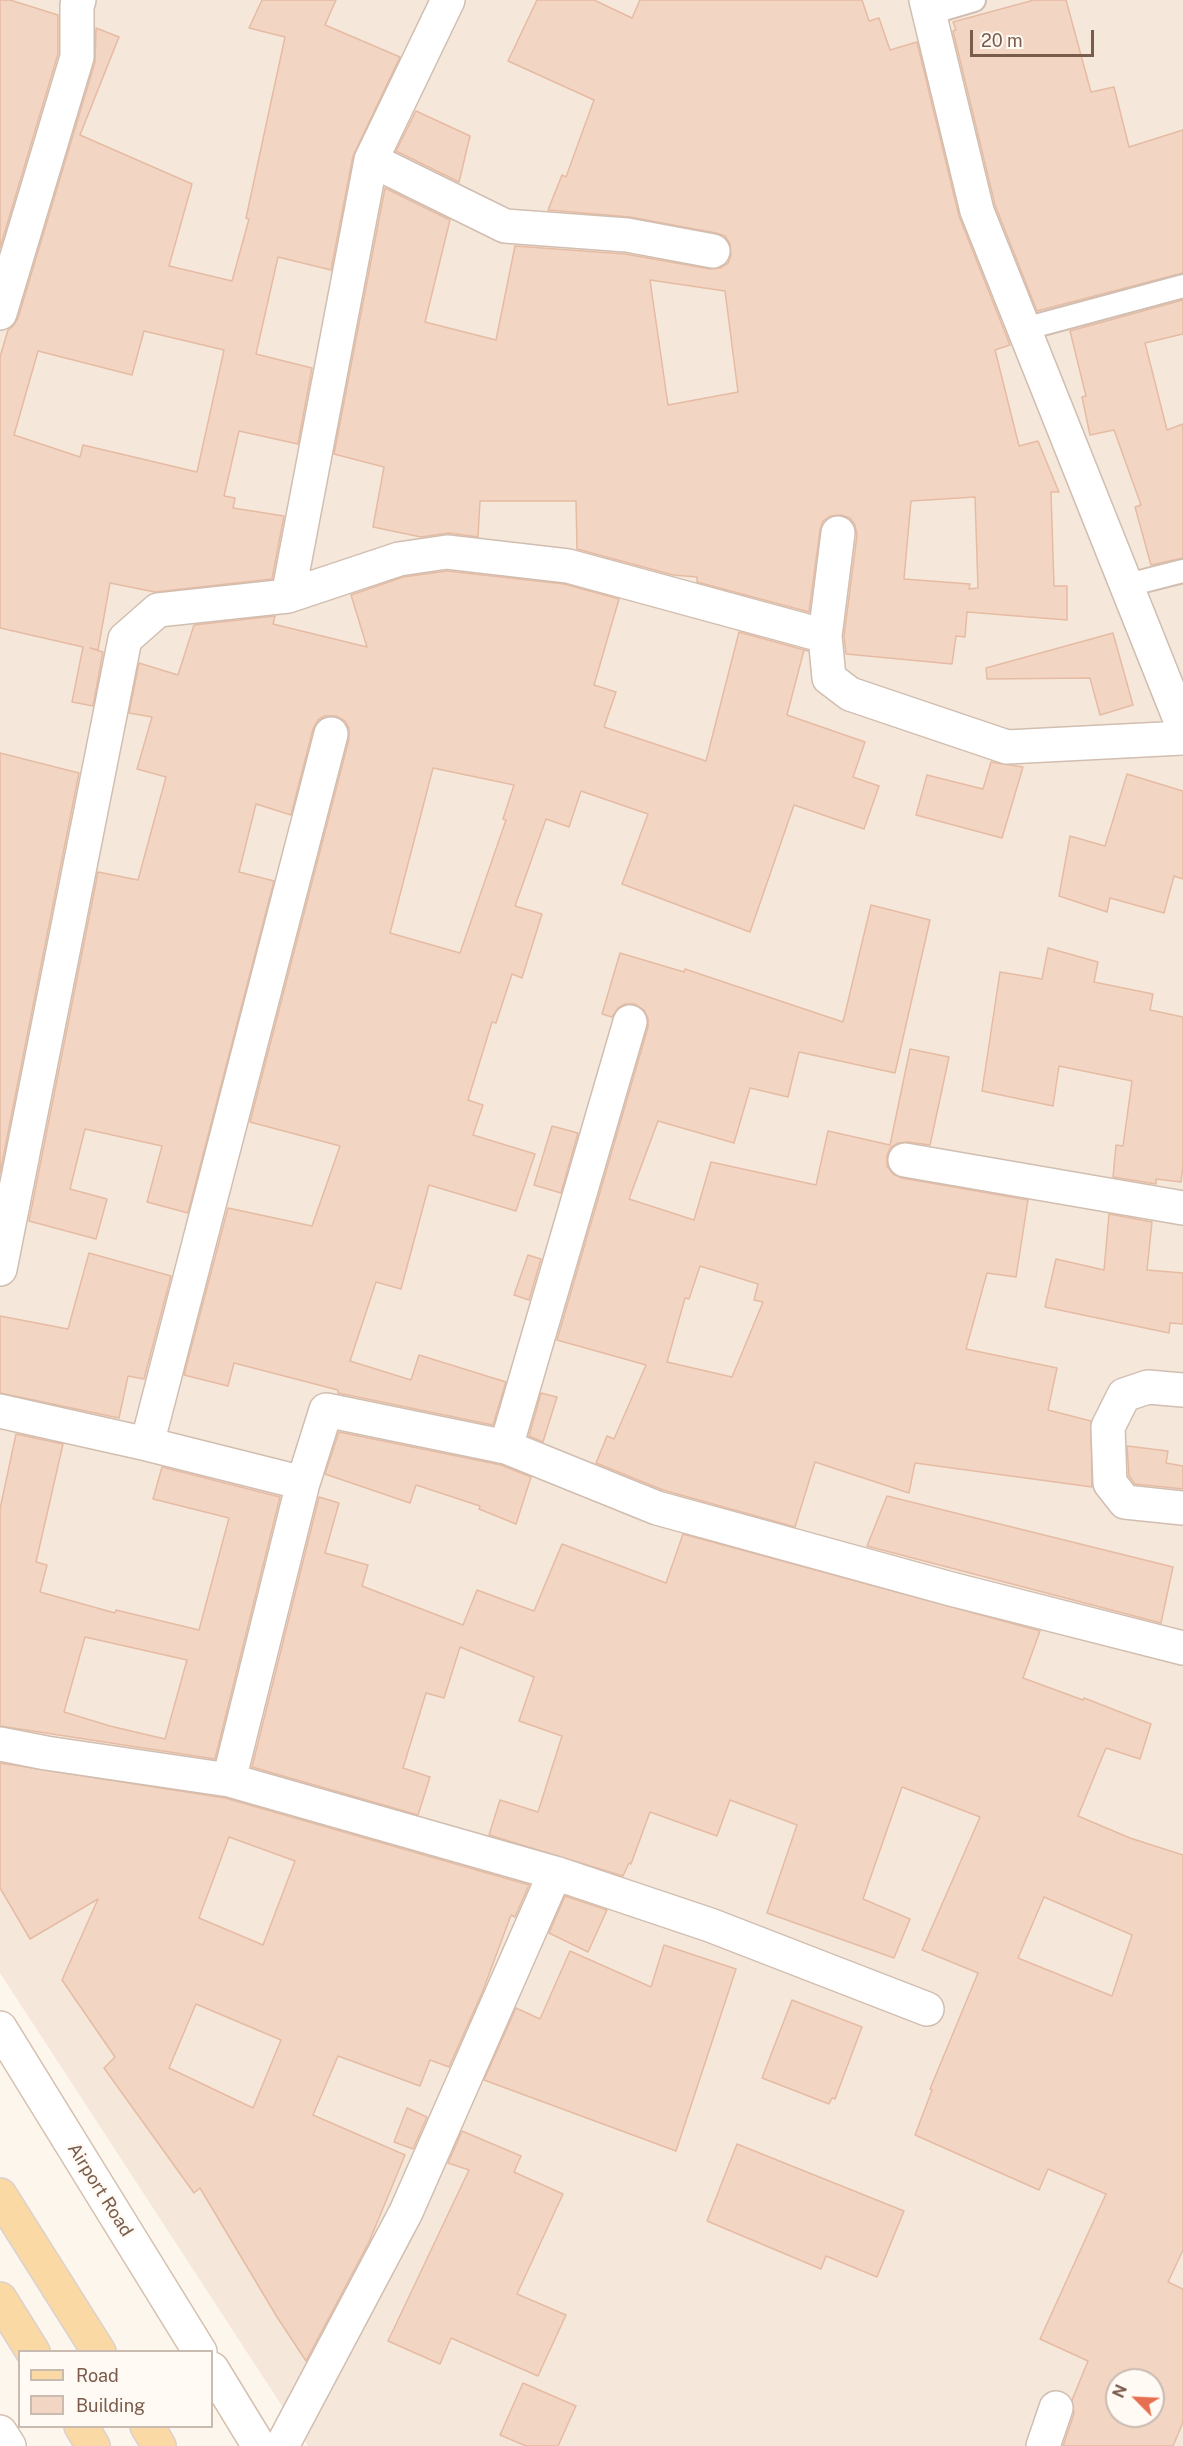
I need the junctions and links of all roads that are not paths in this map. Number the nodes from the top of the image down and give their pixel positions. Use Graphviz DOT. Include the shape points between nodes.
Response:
graph roads {
  1 [pos="79,0"];
  2 [pos="448,0"];
  3 [pos="974,0"];
  4 [pos="926,7"];
  5 [pos="371,160"];
  6 [pos="713,251"];
  7 [pos="1183,286"];
  8 [pos="0,313"];
  9 [pos="1024,329"];
  10 [pos="838,533"];
  11 [pos="1183,571"];
  12 [pos="1128,585"];
  13 [pos="288,597"];
  14 [pos="825,636"];
  15 [pos="1183,727"];
  16 [pos="331,734"];
  17 [pos="1183,738"];
  18 [pos="630,1022"];
  19 [pos="905,1160"];
  20 [pos="1183,1208"];
  21 [pos="0,1269"];
  22 [pos="1183,1390"];
  23 [pos="0,1411"];
  24 [pos="147,1444"];
  25 [pos="506,1447"];
  26 [pos="303,1483"];
  27 [pos="1183,1508"];
  28 [pos="1183,1648"];
  29 [pos="0,1744"];
  30 [pos="229,1780"];
  31 [pos="555,1873"];
  32 [pos="927,2009"];
  33 [pos="0,2028"];
  34 [pos="0,2195"];
  35 [pos="0,2299"];
  36 [pos="32,2350"];
  37 [pos="98,2350"];
  38 [pos="199,2350"];
  39 [pos="213,2371"];
  40 [pos="1056,2409"];
  41 [pos="82,2428"];
  42 [pos="148,2428"];
  43 [pos="0,2432"];
  44 [pos="9,2446"];
  45 [pos="93,2446"];
  46 [pos="159,2446"];
  47 [pos="259,2446"];
  48 [pos="282,2446"];
  49 [pos="1043,2446"];
  1 -- 8 [label="street" via="77,57"];
  2 -- 5 [label="street"];
  3 -- 4 [label="lane"];
  4 -- 9 [label="street" via="977,210"];
  5 -- 6 [label="street" via="505,226 627,235"];
  5 -- 13 [label="street"];
  7 -- 9 [label="lane"];
  9 -- 12 [label="street"];
  10 -- 14 [label="street"];
  11 -- 12 [label="lane"];
  12 -- 15 [label="street"];
  13 -- 14 [label="street" via="399,559 447,552 568,566"];
  13 -- 21 [label="street" via="158,610 125,639"];
  14 -- 17 [label="street" via="829,678 850,694 1007,747"];
  16 -- 24 [label="street"];
  18 -- 25 [label="street"];
  19 -- 20 [label="street"];
  22 -- 27 [label="street" via="1148,1386 1124,1395 1108,1428 1110,1483 1125,1502"];
  23 -- 24 [label="street"];
  24 -- 26 [label="street"];
  25 -- 26 [label="street" via="326,1410"];
  25 -- 28 [label="street" via="657,1508"];
  26 -- 30 [label="street"];
  29 -- 30 [label="street"];
  30 -- 31 [label="street"];
  31 -- 32 [label="street" via="710,1925"];
  31 -- 48 [label="street" via="406,2212"];
  33 -- 38 [label="street, Airport Road"];
  34 -- 37 [label="main road"];
  35 -- 36 [label="main road"];
  39 -- 47 [label="street"];
  40 -- 49 [label="street"];
  41 -- 45 [label="main road"];
  42 -- 46 [label="main road"];
  43 -- 44 [label="street"];
}
